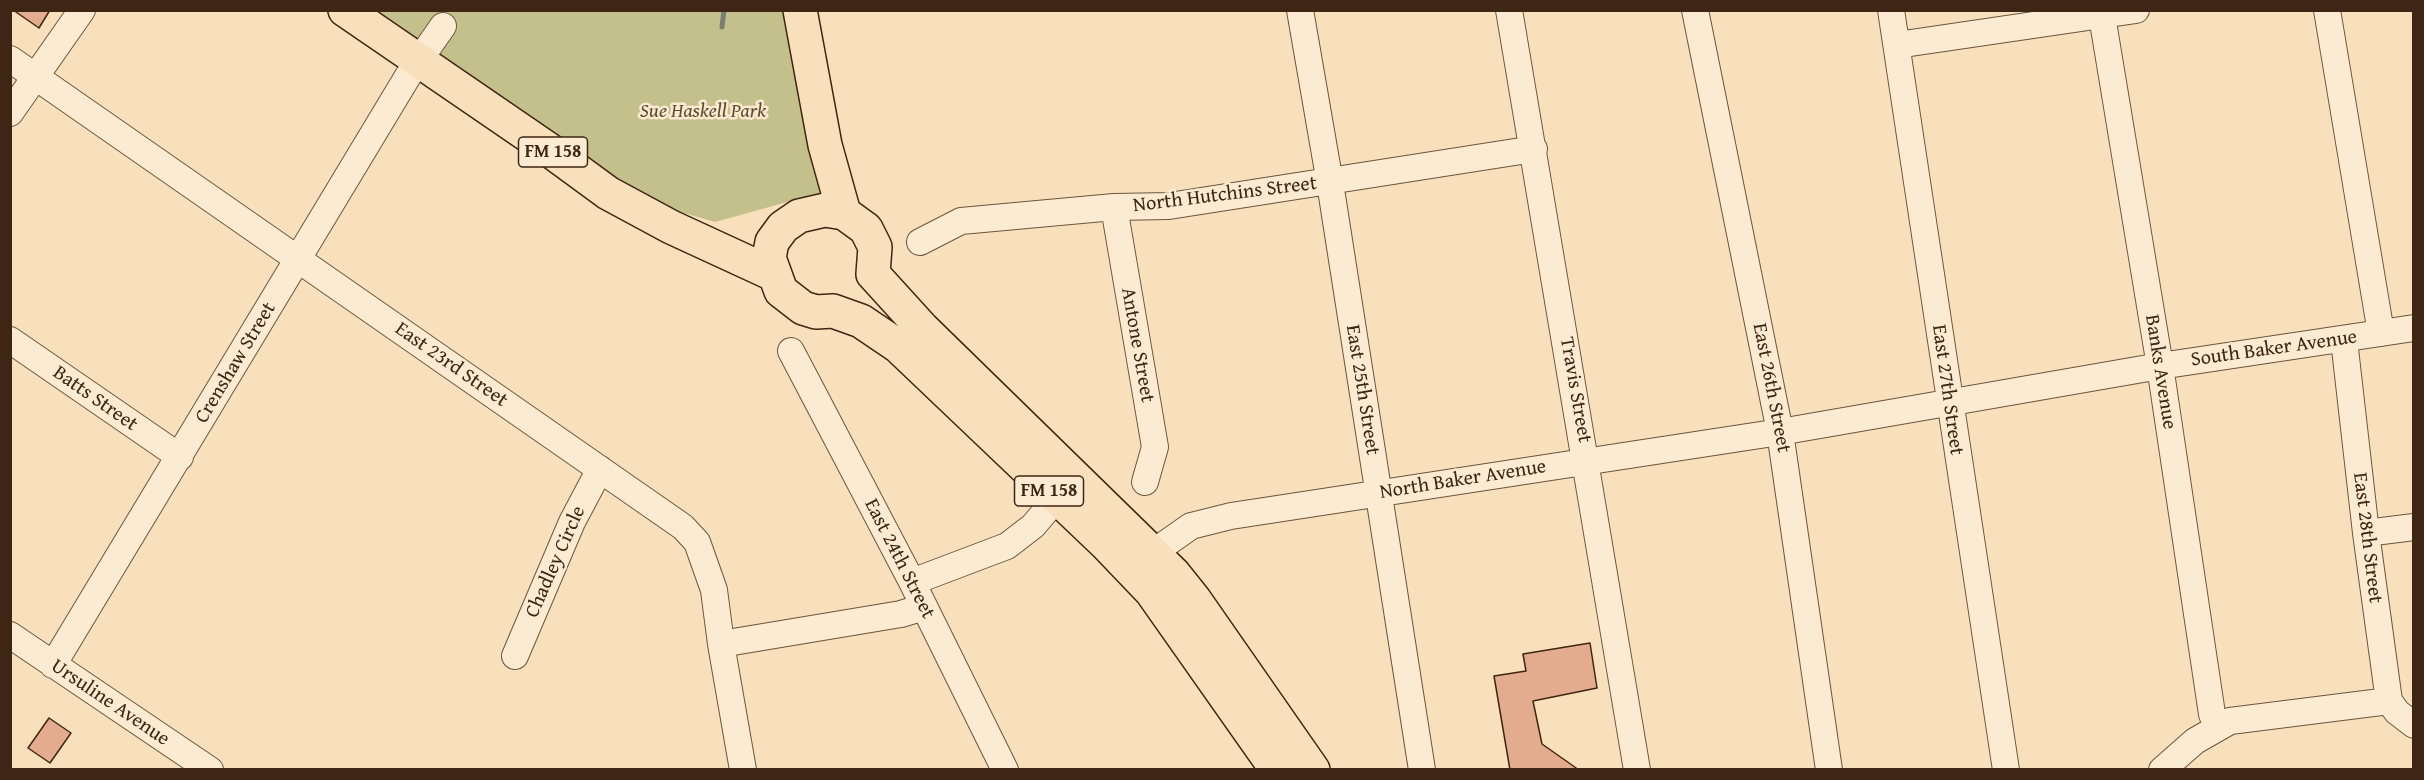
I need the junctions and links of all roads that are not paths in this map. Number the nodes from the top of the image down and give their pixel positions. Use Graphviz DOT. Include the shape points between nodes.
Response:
graph roads {
  1 [pos="82,10"];
  2 [pos="345,10"];
  3 [pos="800,10"];
  4 [pos="1300,10"];
  5 [pos="1509,10"];
  6 [pos="1695,10"];
  7 [pos="1891,10"];
  8 [pos="2136,10"];
  9 [pos="2327,10"];
  10 [pos="2102,16"];
  11 [pos="443,26"];
  12 [pos="1897,45"];
  13 [pos="10,59"];
  14 [pos="417,61"];
  15 [pos="35,77"];
  16 [pos="10,113"];
  17 [pos="1534,149"];
  18 [pos="1330,183"];
  19 [pos="1114,207"];
  20 [pos="844,213"];
  21 [pos="920,242"];
  22 [pos="298,259"];
  23 [pos="773,274"];
  24 [pos="873,274"];
  25 [pos="833,311"];
  26 [pos="2414,328"];
  27 [pos="2380,333"];
  28 [pos="10,340"];
  29 [pos="2344,340"];
  30 [pos="791,351"];
  31 [pos="2160,366"];
  32 [pos="1949,404"];
  33 [pos="1780,432"];
  34 [pos="180,457"];
  35 [pos="1587,461"];
  36 [pos="600,469"];
  37 [pos="1145,482"];
  38 [pos="1378,493"];
  39 [pos="1056,499"];
  40 [pos="2414,526"];
  41 [pos="2366,533"];
  42 [pos="1154,552"];
  43 [pos="912,582"];
  44 [pos="924,607"];
  45 [pos="10,635"];
  46 [pos="721,645"];
  47 [pos="515,656"];
  48 [pos="53,665"];
  49 [pos="2389,701"];
  50 [pos="2414,725"];
  51 [pos="2217,727"];
  52 [pos="210,770"];
  53 [pos="743,770"];
  54 [pos="1005,770"];
  55 [pos="1277,770"];
  56 [pos="1313,770"];
  57 [pos="1422,770"];
  58 [pos="1637,770"];
  59 [pos="1829,770"];
  60 [pos="2006,770"];
  61 [pos="2162,770"];
  1 -- 15 [label="street"];
  2 -- 14 [label="main road, FM 158"];
  3 -- 20 [label="main road" via="825,145"];
  4 -- 18 [label="street, East 25th Street"];
  5 -- 17 [label="street, Travis Street"];
  6 -- 33 [label="street, East 26th Street"];
  7 -- 12 [label="street, East 27th Street"];
  8 -- 10 [label="street"];
  9 -- 27 [label="street"];
  10 -- 12 [label="street"];
  10 -- 31 [label="street, Banks Avenue"];
  11 -- 14 [label="street, Crenshaw Street"];
  12 -- 32 [label="street, East 27th Street"];
  13 -- 15 [label="street, East 23rd Street"];
  14 -- 22 [label="street, Crenshaw Street"];
  14 -- 23 [label="main road, FM 158" via="608,193"];
  15 -- 16 [label="street"];
  15 -- 22 [label="street, East 23rd Street"];
  17 -- 18 [label="street, North Hutchins Street"];
  17 -- 35 [label="street, Travis Street"];
  18 -- 19 [label="street, North Hutchins Street" via="1169,206"];
  18 -- 38 [label="street, East 25th Street"];
  19 -- 21 [label="street, North Hutchins Street" via="961,221"];
  19 -- 37 [label="street, Antone Street" via="1155,447"];
  20 -- 23 [label="main road" via="817,210 788,223 772,243 769,258"];
  20 -- 24 [label="main road" via="860,223 871,237 876,256"];
  22 -- 34 [label="street, Crenshaw Street"];
  22 -- 36 [label="street, East 23rd Street"];
  23 -- 25 [label="main road, FM 158" via="781,291 797,304 816,312"];
  24 -- 25 [label="main road" via="853,301"];
  24 -- 42 [label="main road, FM 158" via="923,329"];
  25 -- 39 [label="main road, FM 158" via="861,321 898,346"];
  26 -- 27 [label="street, South Baker Avenue"];
  27 -- 29 [label="street, South Baker Avenue"];
  28 -- 34 [label="street, Batts Street"];
  29 -- 31 [label="street, South Baker Avenue"];
  29 -- 41 [label="street, East 28th Street"];
  30 -- 43 [label="street, East 24th Street"];
  31 -- 32 [label="street, South Baker Avenue"];
  31 -- 51 [label="street, Banks Avenue"];
  32 -- 33 [label="street, South Baker Avenue"];
  32 -- 60 [label="street, East 27th Street"];
  33 -- 35 [label="street, North Baker Avenue"];
  33 -- 59 [label="street, East 26th Street"];
  34 -- 48 [label="street, Crenshaw Street"];
  35 -- 38 [label="street, North Baker Avenue"];
  35 -- 58 [label="street, Travis Street"];
  36 -- 46 [label="street, East 23rd Street" via="683,527 697,542 714,590"];
  36 -- 47 [label="street, Chadley Circle" via="572,522"];
  38 -- 42 [label="street, North Baker Avenue" via="1191,526"];
  38 -- 57 [label="street, East 25th Street"];
  39 -- 43 [label="street" via="1033,526 1007,546"];
  39 -- 55 [label="main road, FM 158" via="1151,591"];
  40 -- 41 [label="street"];
  41 -- 49 [label="street, East 28th Street"];
  42 -- 56 [label="main road, FM 158" via="1194,599"];
  43 -- 44 [label="street, East 24th Street"];
  44 -- 46 [label="street"];
  44 -- 54 [label="street, East 24th Street"];
  45 -- 48 [label="street, Ursuline Avenue"];
  46 -- 53 [label="street, East 23rd Street"];
  48 -- 52 [label="street, Ursuline Avenue"];
  49 -- 50 [label="street"];
  49 -- 51 [label="street" via="2230,721"];
  51 -- 61 [label="street" via="2194,741"];
}
